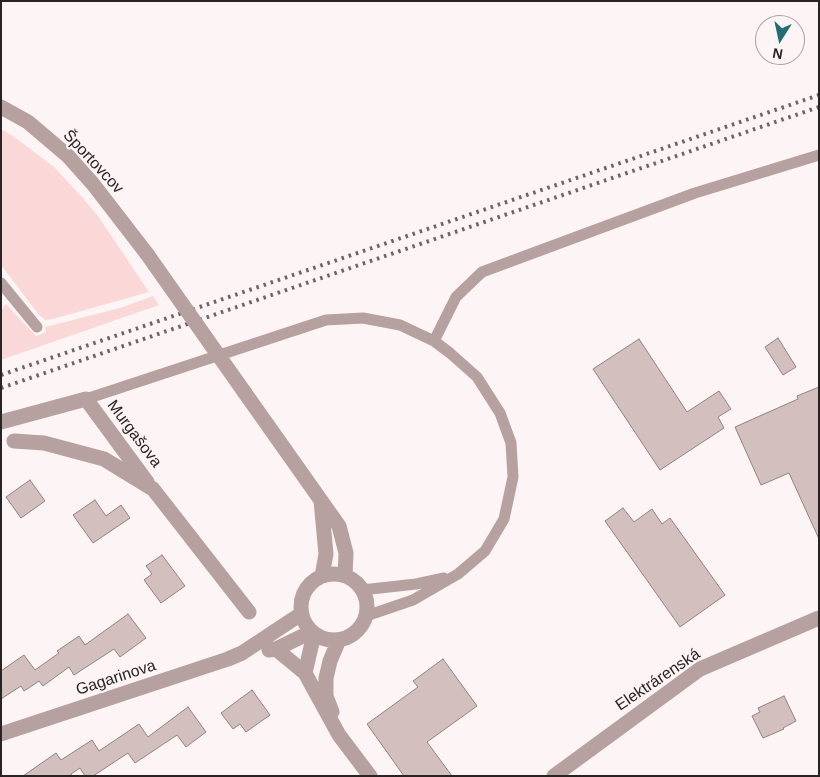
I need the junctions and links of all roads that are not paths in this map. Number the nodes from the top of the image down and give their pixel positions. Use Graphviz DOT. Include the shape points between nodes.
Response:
graph roads {
  1 [pos="1,107"];
  2 [pos="819,155"];
  3 [pos="1,283"];
  4 [pos="37,327"];
  5 [pos="434,341"];
  6 [pos="86,399"];
  7 [pos="1,422"];
  8 [pos="14,441"];
  9 [pos="152,489"];
  10 [pos="321,500"];
  11 [pos="458,574"];
  12 [pos="322,576"];
  13 [pos="345,576"];
  14 [pos="362,590"];
  15 [pos="249,612"];
  16 [pos="301,614"];
  17 [pos="366,616"];
  18 [pos="819,618"];
  19 [pos="312,633"];
  20 [pos="339,640"];
  21 [pos="276,649"];
  22 [pos="242,653"];
  23 [pos="305,673"];
  24 [pos="1,734"];
  25 [pos="339,734"];
  26 [pos="370,776"];
  27 [pos="554,776"];
  1 -- 10 [label="street, Športovcov, bridge" via="28,122 68,156 93,184 147,254"];
  2 -- 5 [label="lane" via="695,193 482,272 456,297"];
  3 -- 4 [label="lane"];
  5 -- 6 [label="lane" via="400,325 363,318 326,320"];
  5 -- 11 [label="lane" via="477,377 500,413 511,443 512,477 504,519 485,551"];
  6 -- 7 [label="street, Murgašova"];
  6 -- 9 [label="street, Murgašova"];
  8 -- 9 [label="street, Murgašova" via="44,443 104,460"];
  9 -- 15 [label="street, Murgašova"];
  10 -- 12 [label="street" via="326,554"];
  10 -- 13 [label="street, Športovcov" via="339,526 346,554"];
  11 -- 14 [label="lane" via="416,584"];
  11 -- 17 [label="lane" via="413,600"];
  12 -- 13 [label="street"];
  12 -- 16 [label="street" via="302,595"];
  13 -- 14 [label="street"];
  14 -- 17 [label="street"];
  16 -- 19 [label="street"];
  16 -- 22 [label="street, Gagarinova"];
  17 -- 20 [label="street" via="356,632"];
  18 -- 27 [label="street, Elektrárenská" via="700,669"];
  19 -- 20 [label="street" via="329,640"];
  19 -- 21 [label="street, Gagarinova"];
  19 -- 23 [label="street"];
  20 -- 25 [label="street" via="326,678 326,696"];
  21 -- 22 [label="street, Gagarinova"];
  21 -- 23 [label="street"];
  22 -- 24 [label="street, Gagarinova"];
  23 -- 25 [label="street"];
  25 -- 26 [label="street"];
}
